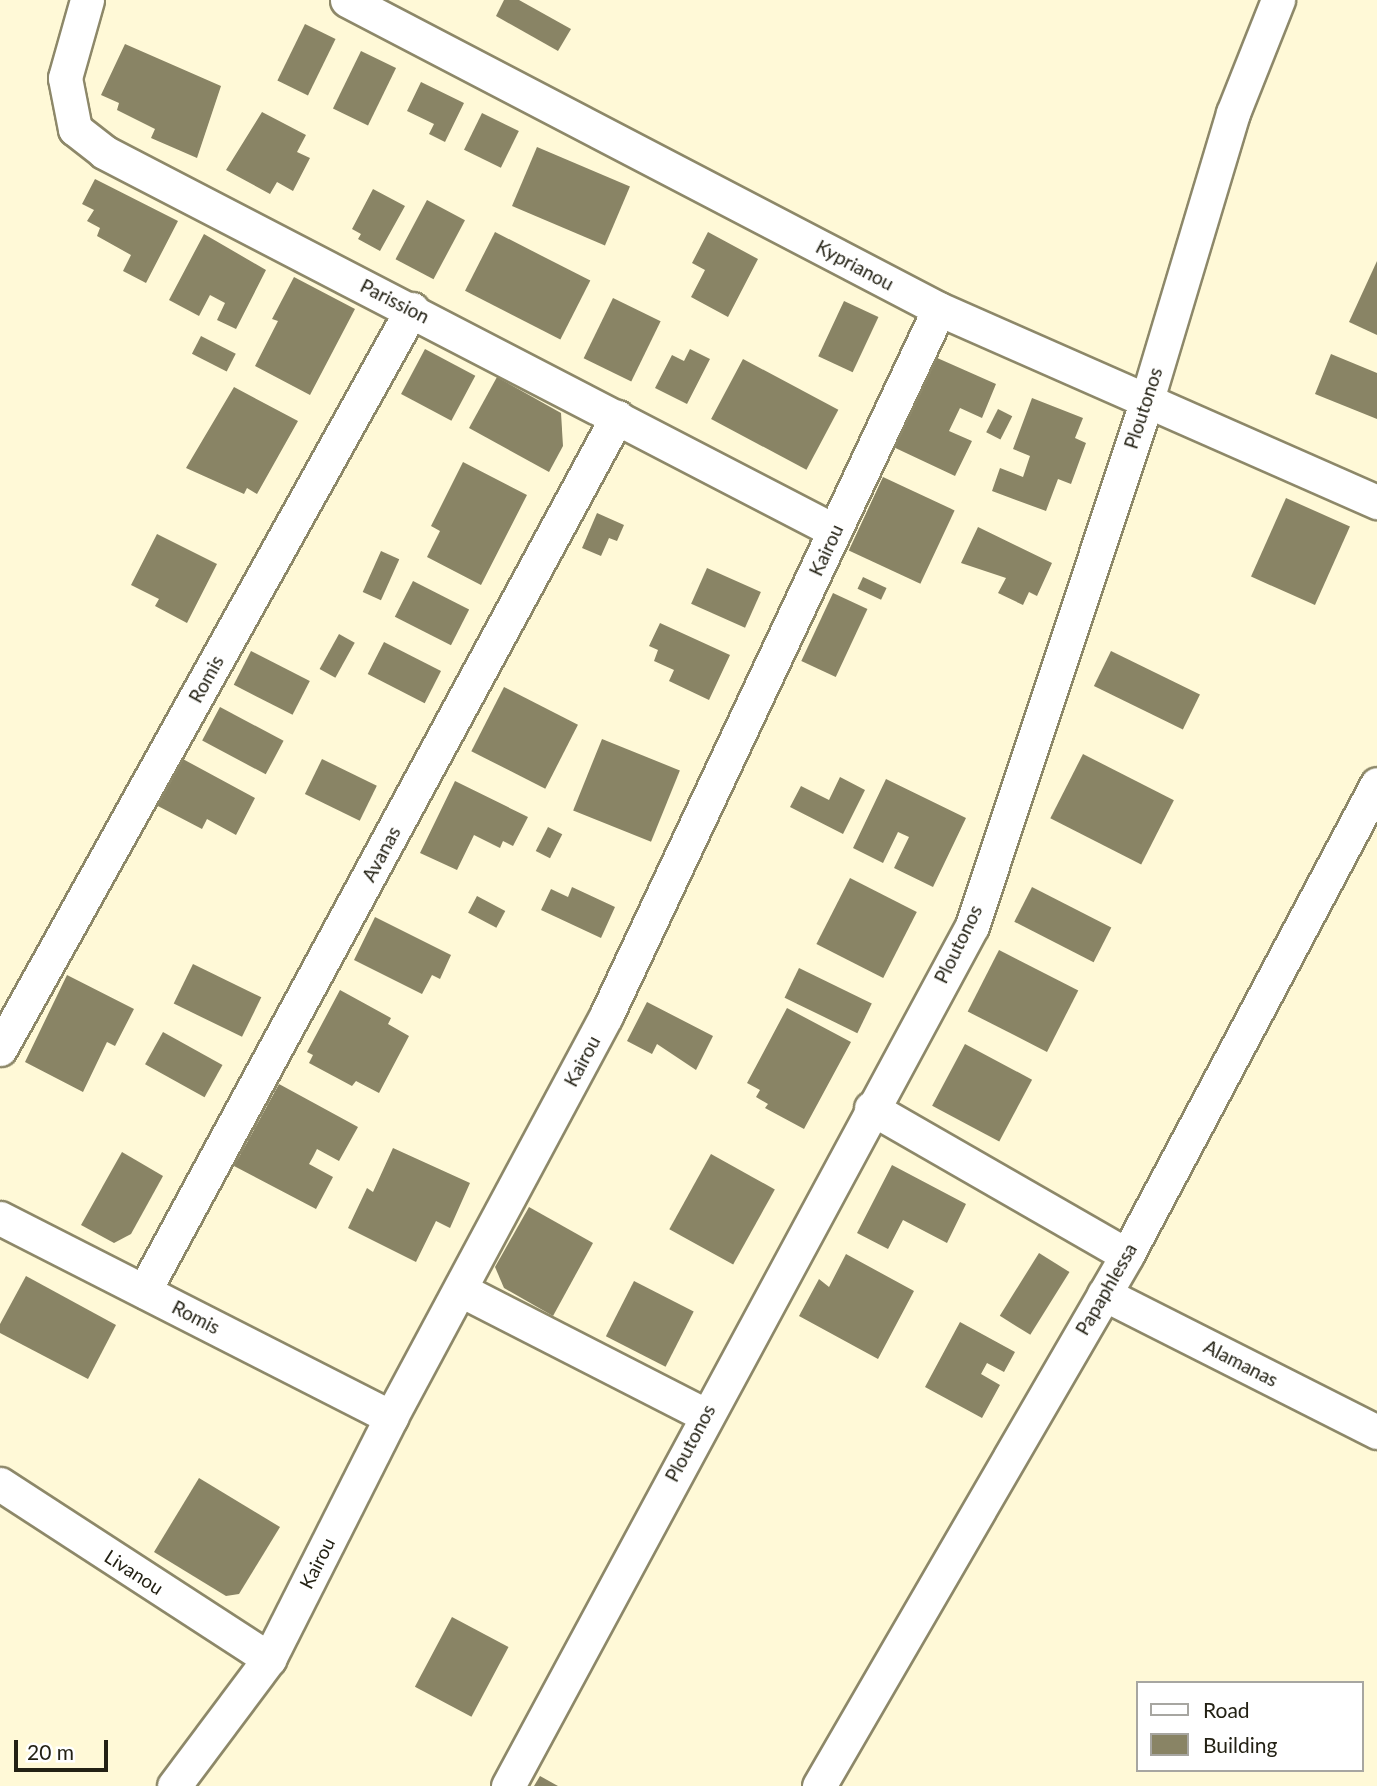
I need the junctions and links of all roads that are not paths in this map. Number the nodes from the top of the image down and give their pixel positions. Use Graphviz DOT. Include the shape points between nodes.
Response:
graph roads {
  1 [pos="87,0"];
  2 [pos="347,0"];
  3 [pos="1278,0"];
  4 [pos="412,309"];
  5 [pos="939,309"];
  6 [pos="1146,402"];
  7 [pos="617,417"];
  8 [pos="1377,502"];
  9 [pos="835,531"];
  10 [pos="1377,784"];
  11 [pos="0,1049"];
  12 [pos="871,1108"];
  13 [pos="0,1218"];
  14 [pos="1127,1255"];
  15 [pos="461,1290"];
  16 [pos="144,1291"];
  17 [pos="1104,1294"];
  18 [pos="705,1415"];
  19 [pos="391,1417"];
  20 [pos="1377,1432"];
  21 [pos="0,1484"];
  22 [pos="269,1659"];
  23 [pos="174,1786"];
  24 [pos="508,1786"];
  25 [pos="819,1786"];
  1 -- 4 [label="street, Parission" via="65,78 75,129 104,152"];
  2 -- 5 [label="street, Kyprianou"];
  3 -- 6 [label="street, Ploutonos" via="1233,113"];
  4 -- 7 [label="street, Parission"];
  4 -- 11 [label="street, Romis"];
  5 -- 6 [label="street, Kyprianou"];
  5 -- 9 [label="street, Kairou"];
  6 -- 8 [label="street, Kyprianou"];
  6 -- 12 [label="street, Ploutonos" via="972,926"];
  7 -- 9 [label="street, Parission"];
  7 -- 16 [label="street, Avanas"];
  9 -- 15 [label="street, Kairou" via="606,1016"];
  10 -- 14 [label="street, Papaphlessa"];
  12 -- 14 [label="street"];
  12 -- 18 [label="street, Ploutonos"];
  13 -- 16 [label="street, Romis"];
  14 -- 17 [label="street, Papaphlessa"];
  15 -- 18 [label="street"];
  15 -- 19 [label="street, Kairou"];
  16 -- 19 [label="street, Romis"];
  17 -- 20 [label="street, Alamanas"];
  17 -- 25 [label="street, Papaphlessa"];
  18 -- 24 [label="street, Ploutonos"];
  19 -- 22 [label="street, Kairou"];
  21 -- 22 [label="street, Livanou"];
  22 -- 23 [label="street, Kairou"];
}
